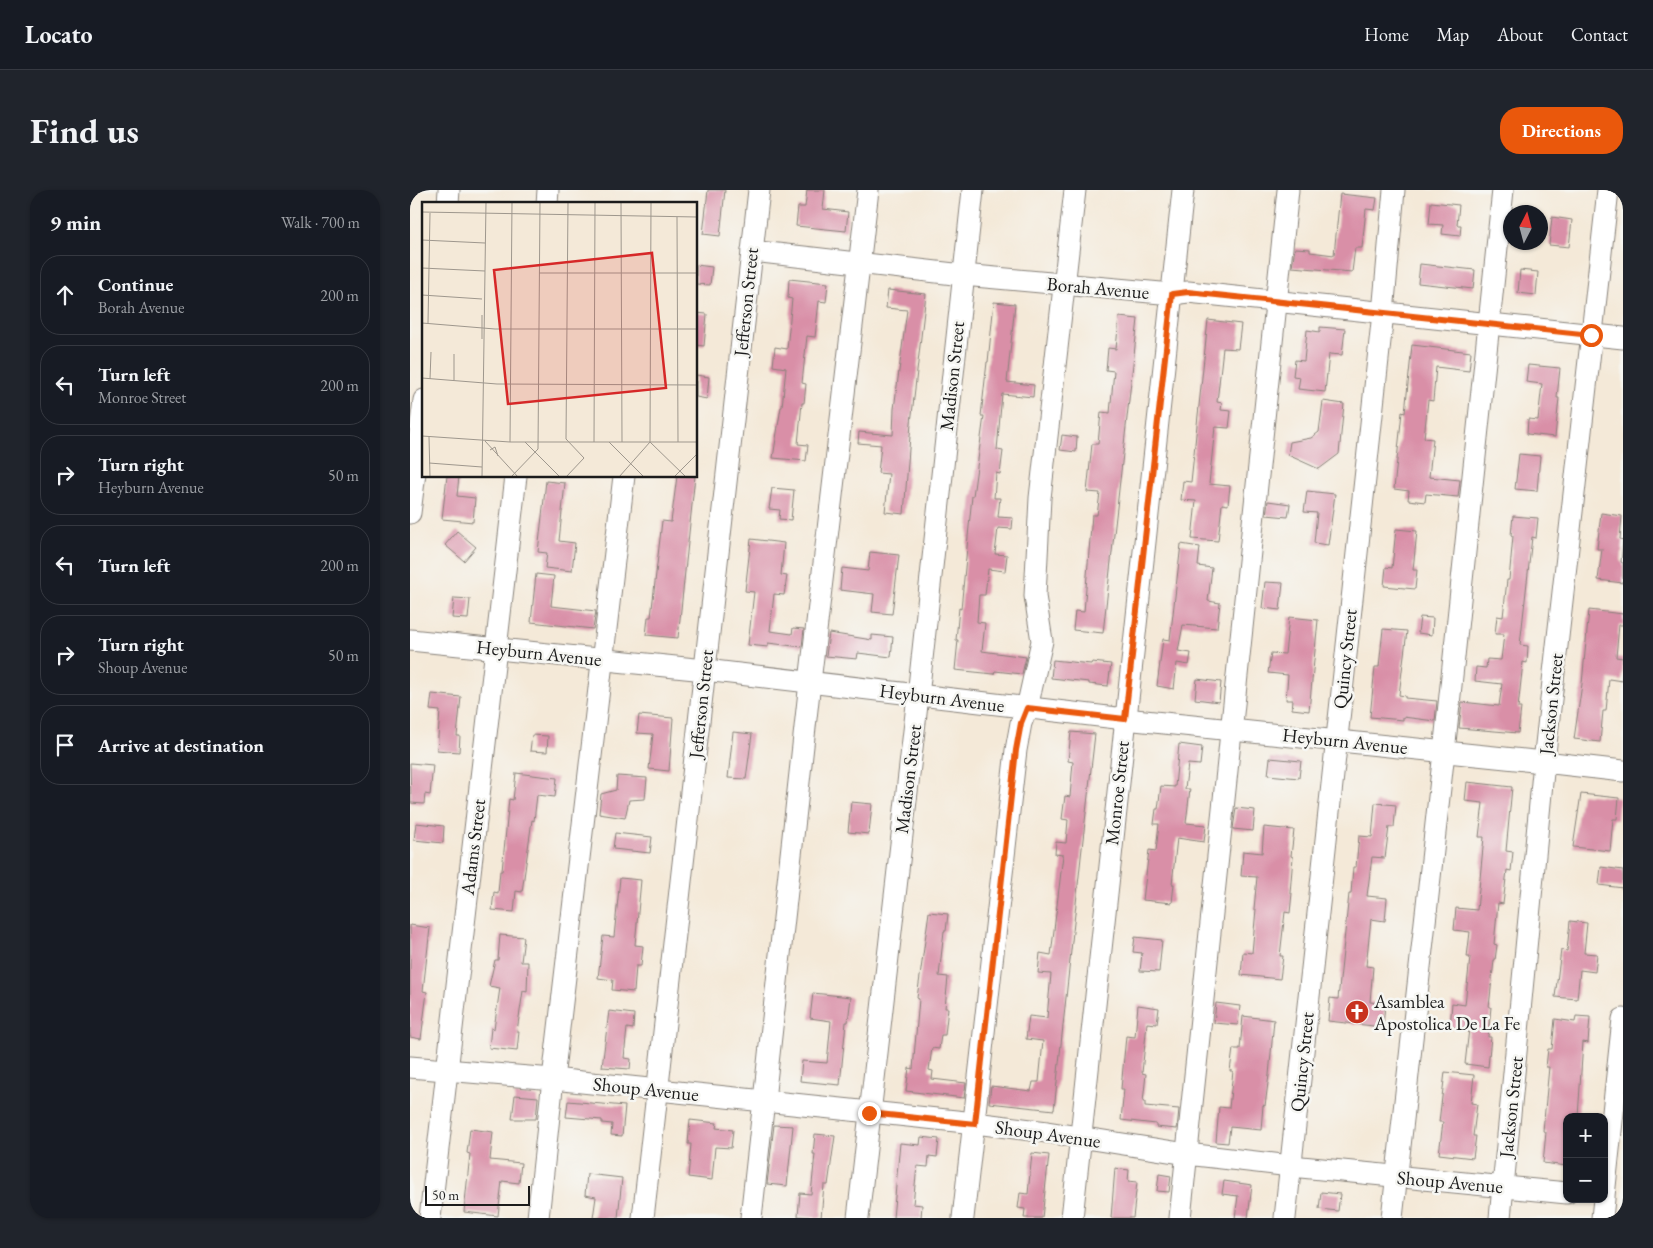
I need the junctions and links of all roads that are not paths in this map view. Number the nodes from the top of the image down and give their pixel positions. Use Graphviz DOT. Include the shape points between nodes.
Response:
graph roads {
  1 [pos="759,190"];
  2 [pos="868,190"];
  3 [pos="973,190"];
  4 [pos="1075,190"];
  5 [pos="1183,190"];
  6 [pos="1288,190"];
  7 [pos="1394,190"];
  8 [pos="1503,190"];
  9 [pos="1608,190"];
  10 [pos="752,251"];
  11 [pos="859,262"];
  12 [pos="963,275"];
  13 [pos="1064,284"];
  14 [pos="1172,294"];
  15 [pos="1276,302"];
  16 [pos="1382,313"];
  17 [pos="1488,324"];
  18 [pos="1591,335"];
  19 [pos="1623,338"];
  20 [pos="422,416"];
  21 [pos="516,478"];
  22 [pos="624,478"];
  23 [pos="410,513"];
  24 [pos="410,640"];
  25 [pos="496,649"];
  26 [pos="602,659"];
  27 [pos="705,670"];
  28 [pos="810,682"];
  29 [pos="918,696"];
  30 [pos="1027,708"];
  31 [pos="1125,719"];
  32 [pos="1231,729"];
  33 [pos="1336,740"];
  34 [pos="1444,752"];
  35 [pos="1544,762"];
  36 [pos="1623,771"];
  37 [pos="1623,1019"];
  38 [pos="410,1067"];
  39 [pos="446,1071"];
  40 [pos="553,1079"];
  41 [pos="657,1090"];
  42 [pos="762,1102"];
  43 [pos="869,1113"];
  44 [pos="975,1124"];
  45 [pos="1081,1138"];
  46 [pos="1187,1154"];
  47 [pos="1608,1160"];
  48 [pos="1291,1166"];
  49 [pos="1396,1177"];
  50 [pos="1504,1186"];
  51 [pos="1563,1193"];
  52 [pos="1608,1197"];
  53 [pos="1623,1199"];
  54 [pos="1603,1203"];
  55 [pos="430,1218"];
  56 [pos="538,1218"];
  57 [pos="643,1218"];
  58 [pos="751,1218"];
  59 [pos="858,1218"];
  60 [pos="964,1218"];
  61 [pos="1072,1218"];
  62 [pos="1180,1218"];
  63 [pos="1286,1218"];
  64 [pos="1392,1218"];
  65 [pos="1500,1218"];
  66 [pos="1602,1218"];
  1 -- 10 [label="street, Jefferson Street"];
  2 -- 11 [label="street"];
  3 -- 12 [label="street, Madison Street"];
  4 -- 13 [label="street"];
  5 -- 14 [label="street, Monroe Street"];
  6 -- 15 [label="street"];
  7 -- 16 [label="street, Quincy Street"];
  8 -- 17 [label="street"];
  9 -- 18 [label="street, Jackson Street"];
  10 -- 11 [label="street, Borah Avenue"];
  10 -- 27 [label="street, Jefferson Street"];
  11 -- 12 [label="street, Borah Avenue"];
  11 -- 28 [label="street"];
  12 -- 13 [label="street, Borah Avenue"];
  12 -- 29 [label="street, Madison Street"];
  13 -- 14 [label="street, Borah Avenue"];
  13 -- 30 [label="street" via="1040,498 1035,596 1042,641"];
  14 -- 15 [label="street, Borah Avenue" via="1188,292"];
  14 -- 31 [label="street, Monroe Street"];
  15 -- 16 [label="street, Borah Avenue"];
  15 -- 32 [label="street"];
  16 -- 17 [label="street, Borah Avenue"];
  16 -- 33 [label="street, Quincy Street"];
  17 -- 18 [label="street, Borah Avenue"];
  17 -- 34 [label="street"];
  18 -- 19 [label="street, Borah Avenue"];
  18 -- 35 [label="street, Jackson Street"];
  20 -- 23 [label="street"];
  21 -- 25 [label="street, Adams Street"];
  22 -- 26 [label="street"];
  24 -- 25 [label="street, Heyburn Avenue"];
  25 -- 26 [label="street, Heyburn Avenue"];
  25 -- 39 [label="street, Adams Street"];
  26 -- 27 [label="street, Heyburn Avenue"];
  26 -- 40 [label="street"];
  27 -- 28 [label="street, Heyburn Avenue"];
  27 -- 41 [label="street, Jefferson Street"];
  28 -- 29 [label="street, Heyburn Avenue"];
  28 -- 42 [label="street"];
  29 -- 30 [label="street, Heyburn Avenue"];
  29 -- 43 [label="street, Madison Street"];
  30 -- 31 [label="street, Heyburn Avenue"];
  30 -- 44 [label="street" via="1016,750"];
  31 -- 32 [label="street, Heyburn Avenue"];
  31 -- 45 [label="street, Monroe Street"];
  32 -- 33 [label="street, Heyburn Avenue"];
  32 -- 46 [label="street"];
  33 -- 34 [label="street, Heyburn Avenue"];
  33 -- 48 [label="street, Quincy Street"];
  34 -- 35 [label="street, Heyburn Avenue"];
  34 -- 49 [label="street"];
  35 -- 36 [label="street, Heyburn Avenue"];
  35 -- 50 [label="street, Jackson Street"];
  37 -- 47 [label="street"];
  38 -- 39 [label="street, Shoup Avenue"];
  39 -- 40 [label="street, Shoup Avenue"];
  39 -- 55 [label="street, Adams Street"];
  40 -- 41 [label="street, Shoup Avenue"];
  40 -- 56 [label="street"];
  41 -- 42 [label="street, Shoup Avenue"];
  41 -- 57 [label="street, Jefferson Street"];
  42 -- 43 [label="street, Shoup Avenue"];
  42 -- 58 [label="street"];
  43 -- 44 [label="street, Shoup Avenue"];
  43 -- 59 [label="street, Madison Street"];
  44 -- 45 [label="street, Shoup Avenue"];
  44 -- 60 [label="street"];
  45 -- 46 [label="street, Shoup Avenue"];
  45 -- 61 [label="street, Monroe Street"];
  46 -- 48 [label="street, Shoup Avenue"];
  46 -- 62 [label="street"];
  48 -- 49 [label="street, Shoup Avenue"];
  48 -- 63 [label="street, Quincy Street"];
  49 -- 50 [label="street, Shoup Avenue"];
  49 -- 64 [label="street"];
  50 -- 51 [label="street, Shoup Avenue"];
  50 -- 65 [label="street, Jackson Street"];
  52 -- 53 [label="street"];
  54 -- 66 [label="street"];
}
